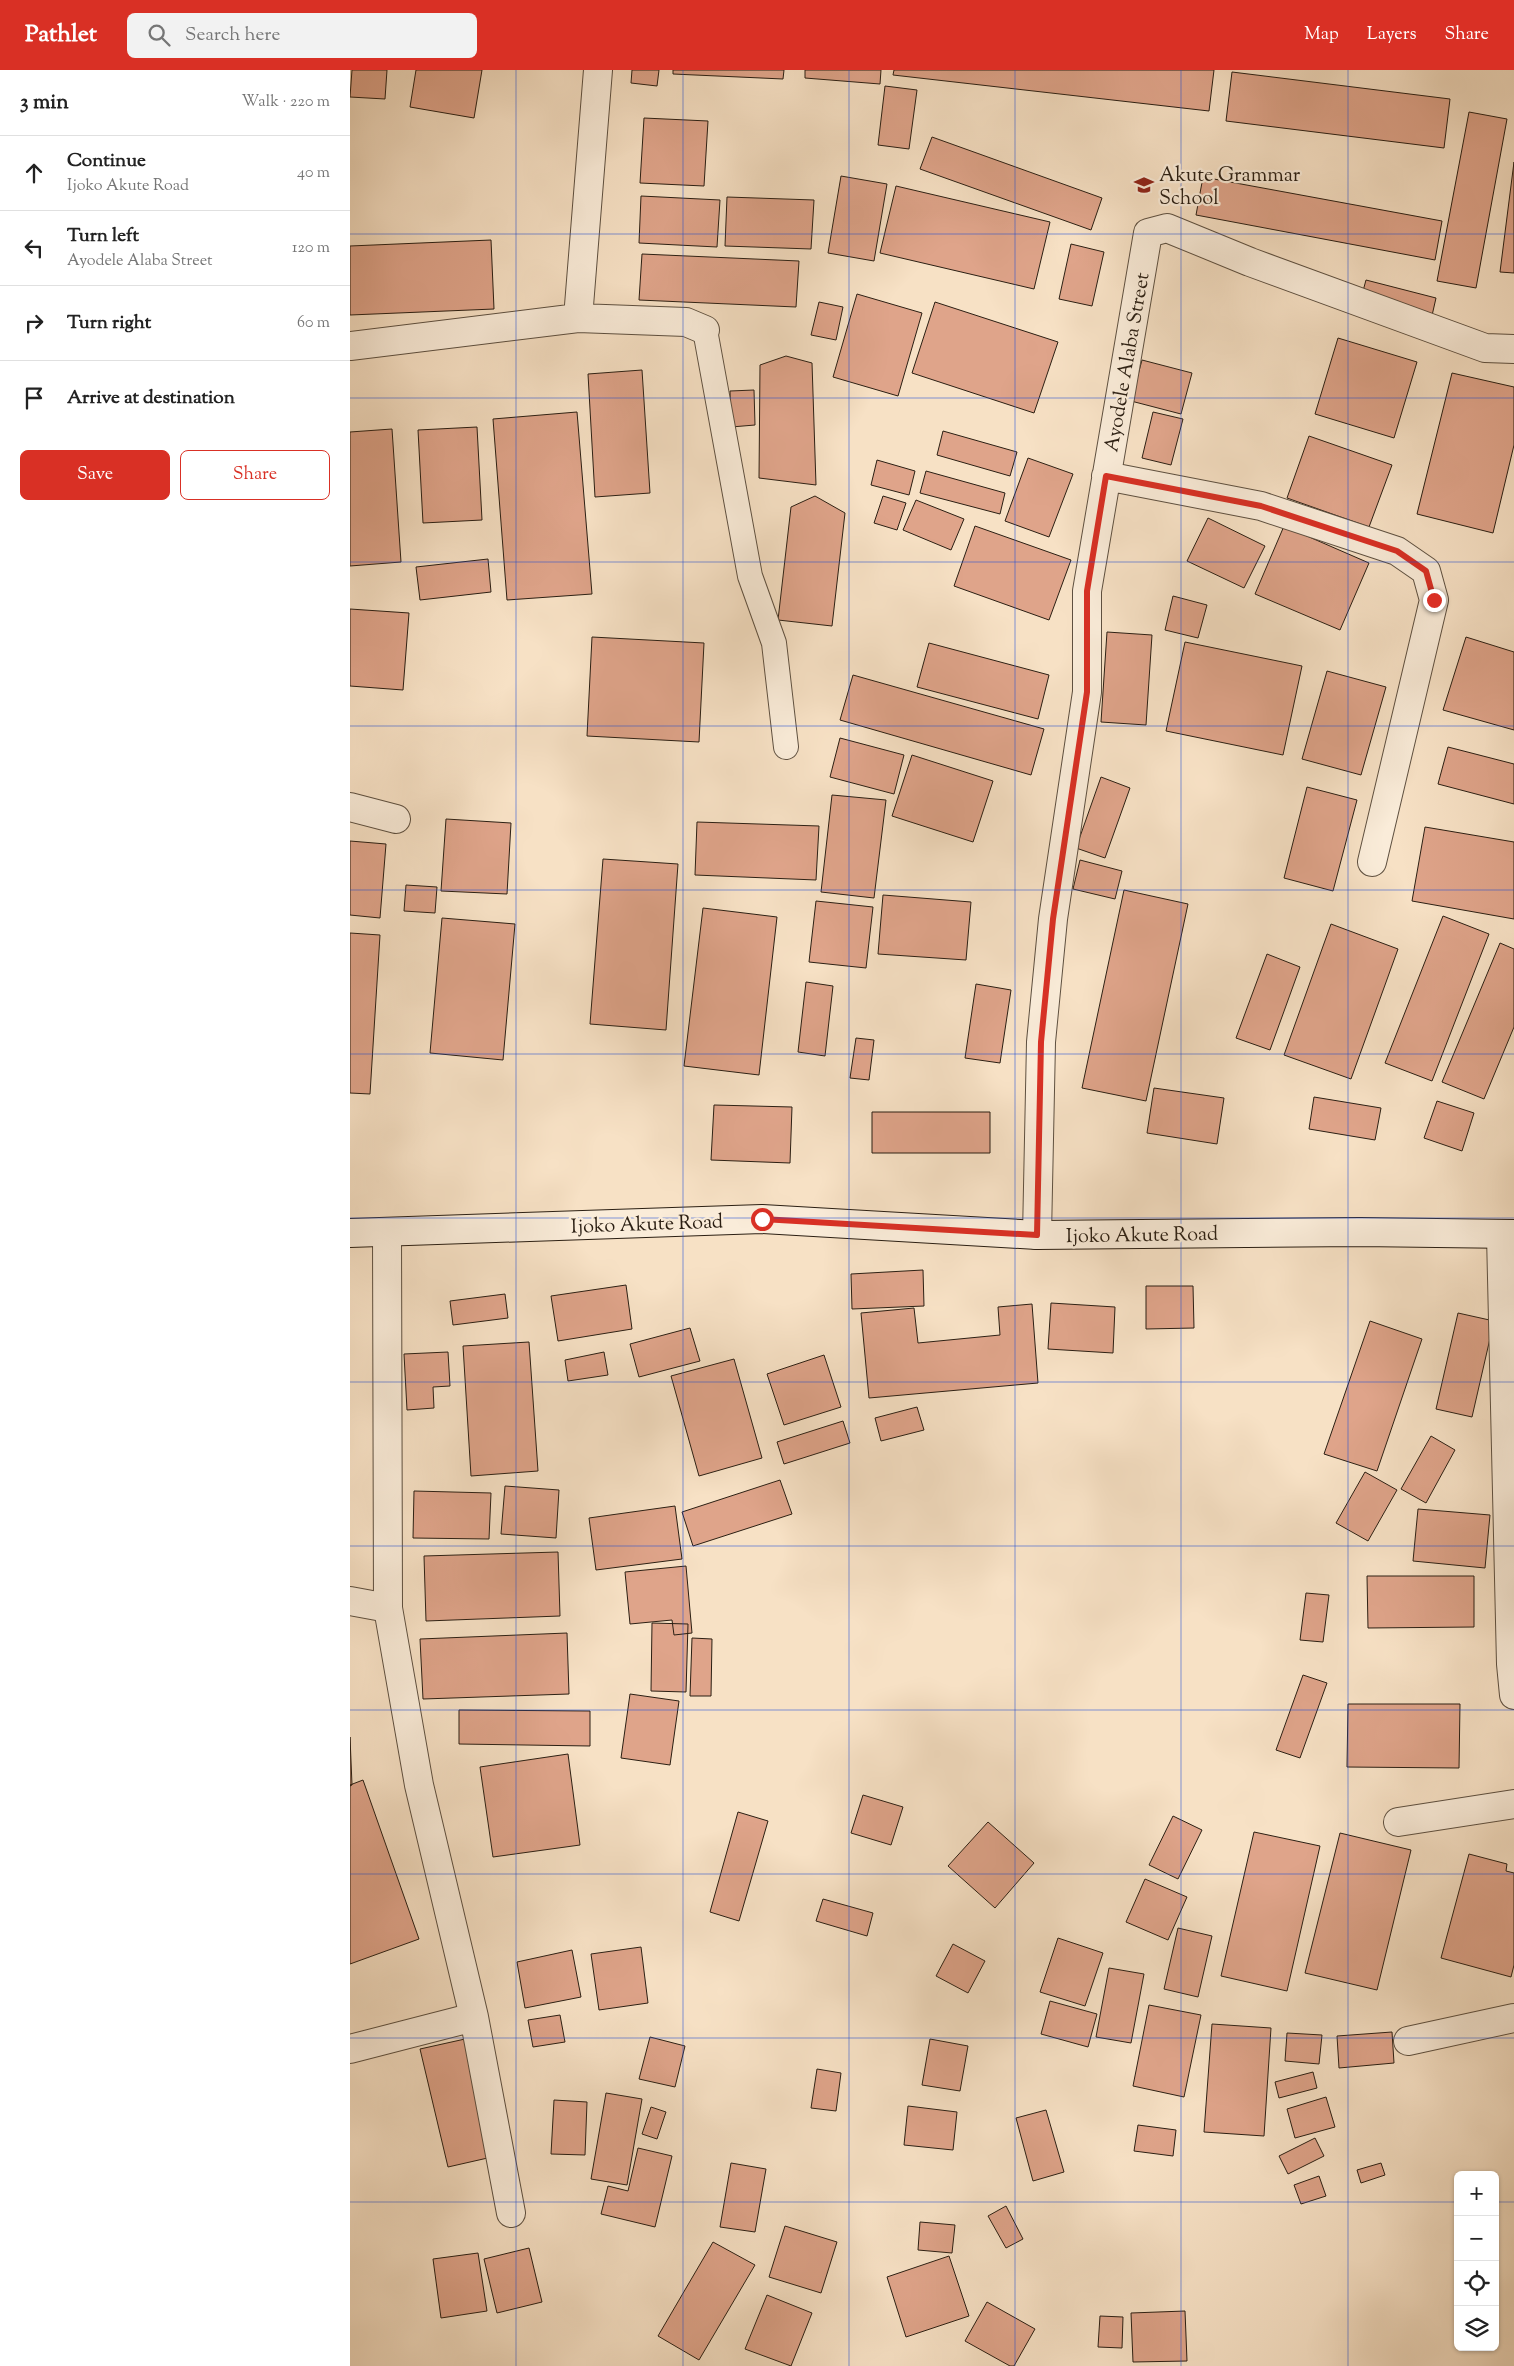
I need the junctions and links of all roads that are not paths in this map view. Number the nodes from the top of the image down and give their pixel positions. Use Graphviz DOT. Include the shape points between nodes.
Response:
graph roads {
  1 [pos="598,70"];
  2 [pos="578,318"];
  3 [pos="705,330"];
  4 [pos="350,346"];
  5 [pos="1514,349"];
  6 [pos="1106,476"];
  7 [pos="786,748"];
  8 [pos="350,807"];
  9 [pos="396,819"];
  10 [pos="1372,862"];
  11 [pos="350,1233"];
  12 [pos="387,1233"];
  13 [pos="1508,1234"];
  14 [pos="1037,1235"];
  15 [pos="350,1601"];
  16 [pos="388,1608"];
  17 [pos="1514,1695"];
  18 [pos="1514,1804"];
  19 [pos="1398,1822"];
  20 [pos="474,2018"];
  21 [pos="1514,2018"];
  22 [pos="1408,2041"];
  23 [pos="350,2049"];
  24 [pos="511,2212"];
  1 -- 2 [label="street"];
  2 -- 3 [label="street" via="686,322"];
  2 -- 4 [label="street"];
  3 -- 7 [label="lane" via="750,576 774,643"];
  5 -- 6 [label="street, Ayodele Alaba Street" via="1485,348 1250,262 1167,228 1148,234"];
  6 -- 10 [label="street" via="1261,506 1397,551 1426,571 1434,600"];
  6 -- 14 [label="street, Ayodele Alaba Street" via="1087,591 1087,692 1053,919 1041,1042"];
  8 -- 9 [label="street"];
  11 -- 12 [label="street, Ijoko Akute Road"];
  12 -- 14 [label="street, Ijoko Akute Road" via="762,1219"];
  12 -- 16 [label="street"];
  13 -- 14 [label="street, Ijoko Akute Road"];
  13 -- 17 [label="street" via="1511,1664"];
  15 -- 16 [label="street"];
  16 -- 20 [label="street" via="418,1785"];
  18 -- 19 [label="street"];
  20 -- 23 [label="street"];
  20 -- 24 [label="street"];
  21 -- 22 [label="street"];
}
